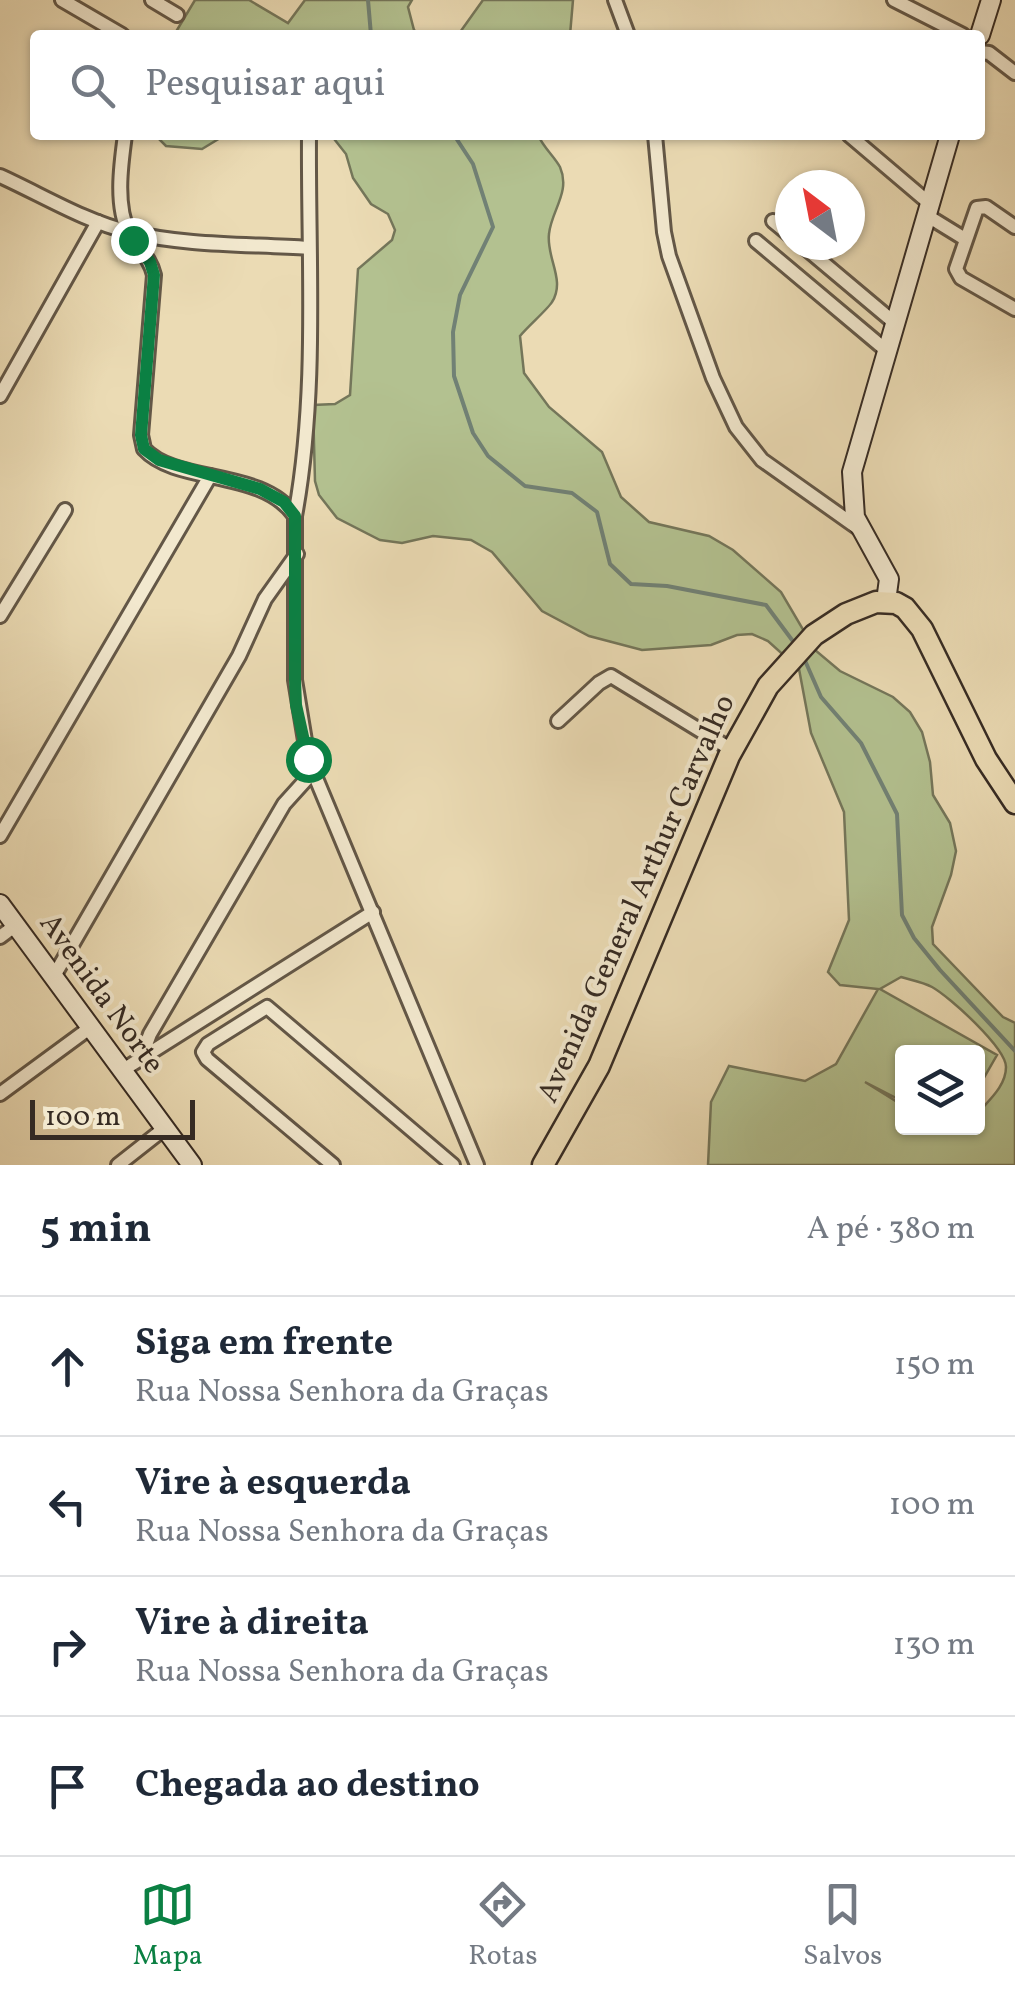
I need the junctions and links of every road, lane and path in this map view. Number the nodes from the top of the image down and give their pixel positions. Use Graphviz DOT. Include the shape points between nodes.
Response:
graph roads {
  1 [pos="62,0"];
  2 [pos="152,0"];
  3 [pos="615,0"];
  4 [pos="894,0"];
  5 [pos="991,0"];
  6 [pos="178,15"];
  7 [pos="113,30"];
  8 [pos="626,30"];
  9 [pos="954,30"];
  10 [pos="982,30"];
  11 [pos="985,53"];
  12 [pos="1015,72"];
  13 [pos="125,140"];
  14 [pos="309,140"];
  15 [pos="655,140"];
  16 [pos="854,140"];
  17 [pos="948,140"];
  18 [pos="0,176"];
  19 [pos="927,209"];
  20 [pos="98,222"];
  21 [pos="1015,226"];
  22 [pos="128,232"];
  23 [pos="966,239"];
  24 [pos="756,241"];
  25 [pos="308,248"];
  26 [pos="820,260"];
  27 [pos="1015,308"];
  28 [pos="896,324"];
  29 [pos="887,352"];
  30 [pos="0,396"];
  31 [pos="210,476"];
  32 [pos="64,510"];
  33 [pos="295,516"];
  34 [pos="860,530"];
  35 [pos="296,554"];
  36 [pos="886,602"];
  37 [pos="0,616"];
  38 [pos="558,722"];
  39 [pos="732,750"];
  40 [pos="312,773"];
  41 [pos="1015,802"];
  42 [pos="0,836"];
  43 [pos="0,904"];
  44 [pos="373,912"];
  45 [pos="16,925"];
  46 [pos="0,937"];
  47 [pos="54,976"];
  48 [pos="91,1027"];
  49 [pos="141,1058"];
  50 [pos="123,1070"];
  51 [pos="0,1094"];
  52 [pos="165,1128"];
  53 [pos="118,1165"];
  54 [pos="192,1165"];
  55 [pos="333,1165"];
  56 [pos="453,1165"];
  57 [pos="477,1165"];
  58 [pos="544,1165"];
  1 -- 7 [label="street"];
  2 -- 6 [label="street"];
  3 -- 8 [label="street"];
  4 -- 9 [label="street"];
  5 -- 10 [label="street"];
  11 -- 12 [label="street"];
  13 -- 22 [label="street" via="121,183"];
  14 -- 25 [label="street"];
  15 -- 34 [label="street" via="669,256 728,411 762,460"];
  16 -- 19 [label="street"];
  17 -- 19 [label="street"];
  18 -- 20 [label="street"];
  19 -- 23 [label="street"];
  19 -- 28 [label="street"];
  20 -- 22 [label="street"];
  20 -- 30 [label="street"];
  21 -- 23 [label="street" via="981,206"];
  22 -- 25 [label="street"];
  22 -- 31 [label="street" via="154,275 144,449"];
  23 -- 27 [label="street" via="958,274"];
  24 -- 29 [label="street"];
  25 -- 33 [label="street" via="307,395"];
  26 -- 28 [label="street"];
  28 -- 29 [label="street"];
  29 -- 34 [label="street" via="852,472"];
  31 -- 33 [label="street" via="274,495"];
  31 -- 42 [label="street"];
  32 -- 37 [label="street"];
  33 -- 35 [label="street"];
  34 -- 36 [label="street" via="890,579"];
  35 -- 40 [label="street" via="296,705"];
  35 -- 47 [label="street"];
  36 -- 39 [label="main road, Avenida General Arthur Carvalho" via="846,614 799,648"];
  36 -- 41 [label="main road" via="905,608 922,629 986,759"];
  38 -- 39 [label="street" via="599,683 616,676"];
  39 -- 58 [label="main road, Avenida General Arthur Carvalho" via="599,1066"];
  40 -- 44 [label="street"];
  40 -- 49 [label="street" via="284,804"];
  43 -- 45 [label="street, Avenida Norte"];
  44 -- 49 [label="street"];
  44 -- 57 [label="street"];
  45 -- 46 [label="street"];
  45 -- 47 [label="street, Avenida Norte"];
  47 -- 48 [label="street, Avenida Norte"];
  48 -- 50 [label="street, Avenida Norte"];
  48 -- 51 [label="street"];
  49 -- 50 [label="street"];
  50 -- 52 [label="street, Avenida Norte"];
  52 -- 53 [label="street"];
  52 -- 54 [label="street, Avenida Norte"];
  55 -- 56 [label="street" via="207,1059 208,1044 267,1007"];
}
